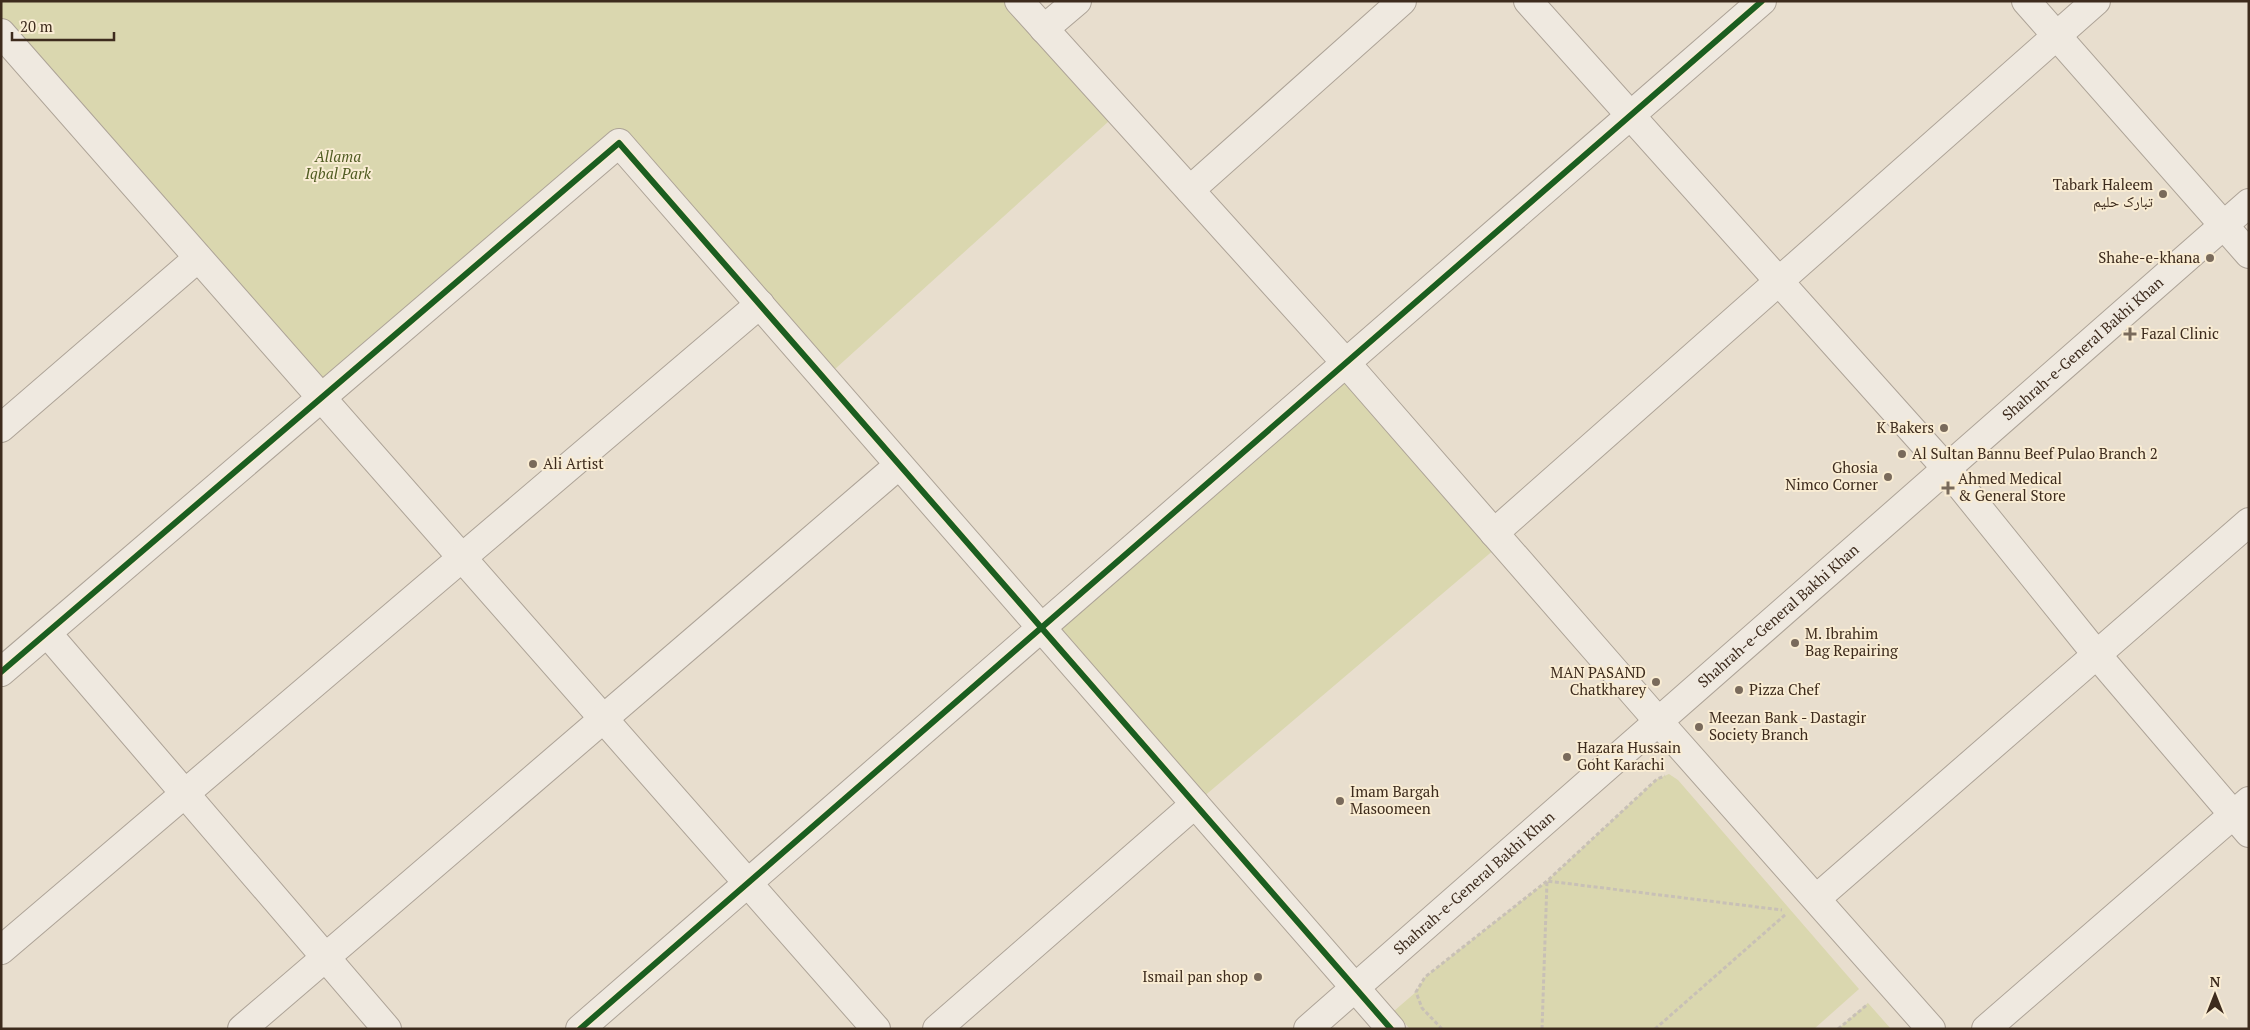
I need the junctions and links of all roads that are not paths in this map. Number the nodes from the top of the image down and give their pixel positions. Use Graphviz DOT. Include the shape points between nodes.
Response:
graph roads {
  1 [pos="1019,1"];
  2 [pos="1077,1"];
  3 [pos="1402,1"];
  4 [pos="1528,1"];
  5 [pos="1762,1"];
  6 [pos="2026,1"];
  7 [pos="2096,1"];
  8 [pos="1044,30"];
  9 [pos="1,33"];
  10 [pos="2056,36"];
  11 [pos="1631,115"];
  12 [pos="1190,190"];
  13 [pos="2249,203"];
  14 [pos="2224,225"];
  15 [pos="2249,254"];
  16 [pos="198,258"];
  17 [pos="1779,281"];
  18 [pos="760,304"];
  19 [pos="1346,363"];
  20 [pos="321,397"];
  21 [pos="1,428"];
  22 [pos="900,465"];
  23 [pos="1947,469"];
  24 [pos="2249,522"];
  25 [pos="1494,533"];
  26 [pos="462,558"];
  27 [pos="1041,628"];
  28 [pos="47,633"];
  29 [pos="2097,655"];
  30 [pos="1,672"];
  31 [pos="604,719"];
  32 [pos="1659,722"];
  33 [pos="185,794"];
  34 [pos="1195,804"];
  35 [pos="2244,816"];
  36 [pos="748,883"];
  37 [pos="1817,898"];
  38 [pos="1,950"];
  39 [pos="325,957"];
  40 [pos="1355,988"];
  41 [pos="242,1029"];
  42 [pos="387,1029"];
  43 [pos="580,1029"];
  44 [pos="876,1029"];
  45 [pos="937,1029"];
  46 [pos="1308,1029"];
  47 [pos="1391,1029"];
  48 [pos="1931,1029"];
  49 [pos="1986,1029"];
  1 -- 8 [label="street"];
  2 -- 8 [label="street"];
  3 -- 12 [label="street"];
  4 -- 11 [label="street"];
  5 -- 11 [label="street"];
  6 -- 10 [label="street"];
  7 -- 10 [label="street"];
  8 -- 12 [label="street"];
  9 -- 16 [label="street"];
  10 -- 14 [label="street"];
  10 -- 17 [label="street"];
  11 -- 17 [label="street"];
  11 -- 19 [label="street"];
  12 -- 19 [label="street"];
  13 -- 14 [label="street, Shahrah-e-General Bakhi Khan"];
  14 -- 15 [label="street"];
  14 -- 23 [label="street, Shahrah-e-General Bakhi Khan"];
  16 -- 20 [label="street"];
  16 -- 21 [label="street"];
  17 -- 23 [label="street"];
  17 -- 25 [label="street"];
  18 -- 20 [label="street" via="619,143"];
  18 -- 22 [label="street"];
  18 -- 26 [label="street"];
  19 -- 25 [label="street"];
  19 -- 27 [label="street"];
  20 -- 26 [label="street"];
  20 -- 28 [label="street"];
  22 -- 27 [label="street"];
  22 -- 31 [label="street"];
  23 -- 29 [label="street"];
  23 -- 32 [label="street, Shahrah-e-General Bakhi Khan"];
  24 -- 29 [label="street"];
  25 -- 32 [label="street"];
  26 -- 31 [label="street"];
  26 -- 33 [label="street"];
  27 -- 34 [label="street"];
  27 -- 36 [label="street"];
  28 -- 30 [label="street"];
  28 -- 33 [label="street"];
  29 -- 35 [label="street"];
  29 -- 37 [label="street"];
  31 -- 36 [label="street"];
  31 -- 39 [label="street"];
  32 -- 37 [label="street"];
  32 -- 40 [label="street, Shahrah-e-General Bakhi Khan"];
  33 -- 38 [label="street"];
  33 -- 39 [label="street"];
  34 -- 40 [label="street"];
  34 -- 45 [label="street"];
  35 -- 49 [label="street"];
  36 -- 43 [label="street"];
  36 -- 44 [label="street"];
  37 -- 48 [label="street"];
  39 -- 41 [label="street"];
  39 -- 42 [label="street"];
  40 -- 46 [label="street, Shahrah-e-General Bakhi Khan"];
  40 -- 47 [label="street"];
}
